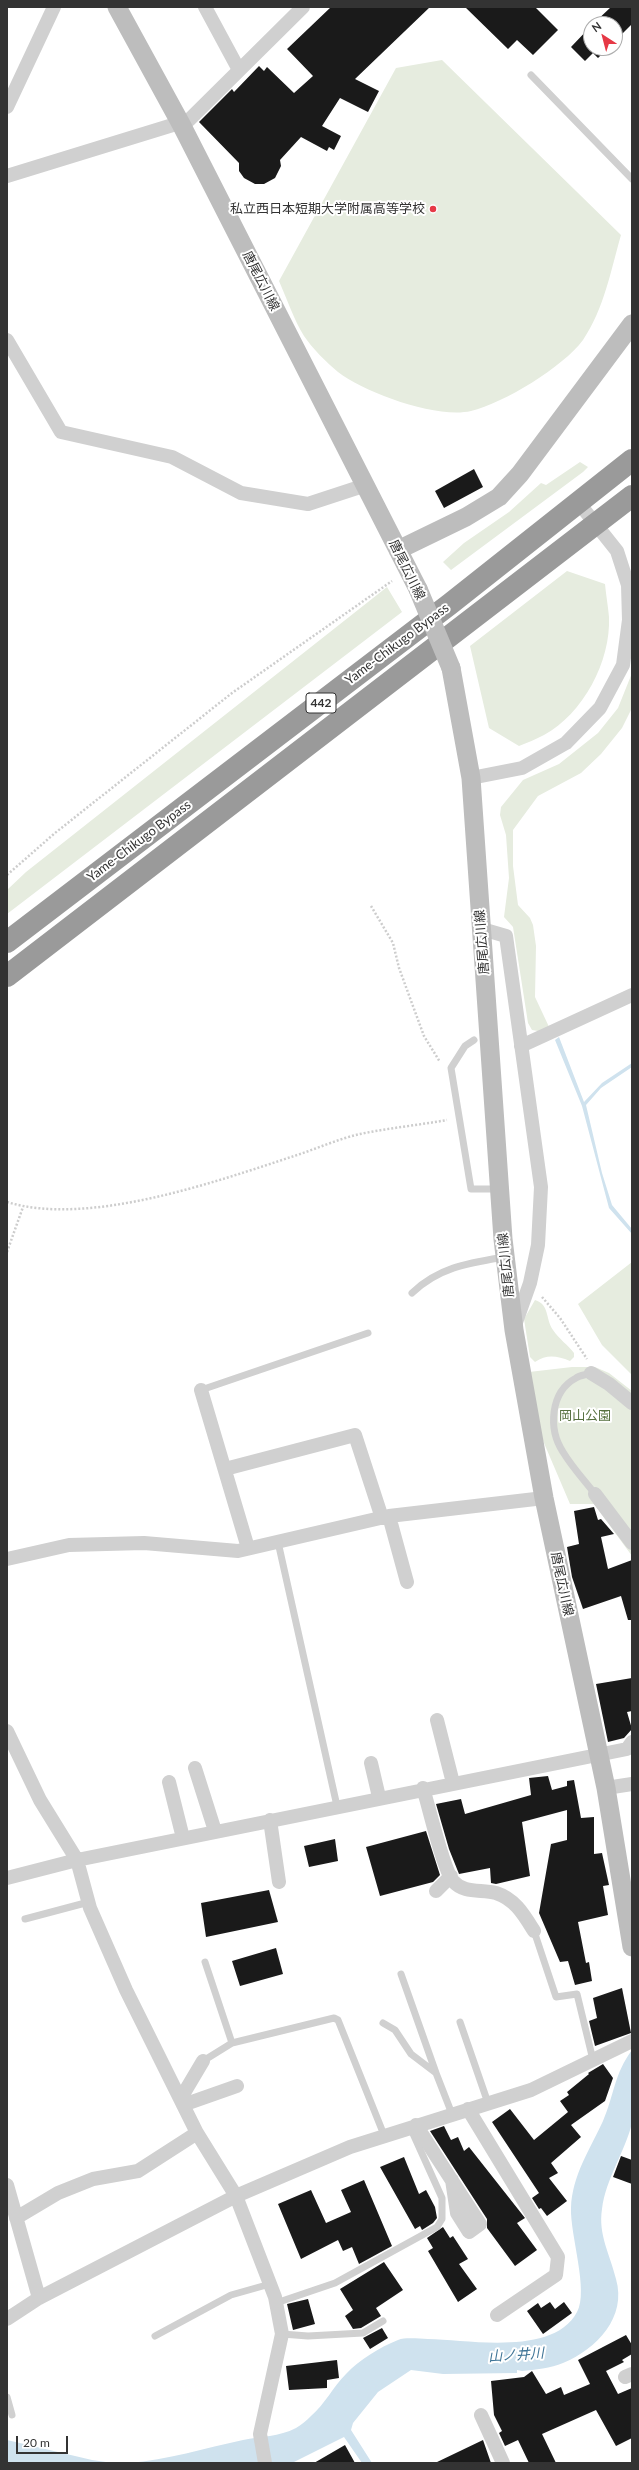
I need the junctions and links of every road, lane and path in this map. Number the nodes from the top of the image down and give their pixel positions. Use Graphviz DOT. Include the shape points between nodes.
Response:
graph roads {
  1 [pos="54,7"];
  2 [pos="117,7"];
  3 [pos="205,7"];
  4 [pos="303,7"];
  5 [pos="288,13"];
  6 [pos="239,70"];
  7 [pos="531,75"];
  8 [pos="7,106"];
  9 [pos="181,124"];
  10 [pos="7,176"];
  11 [pos="632,179"];
  12 [pos="631,327"];
  13 [pos="7,340"];
  14 [pos="632,460"];
  15 [pos="366,484"];
  16 [pos="632,496"];
  17 [pos="578,502"];
  18 [pos="596,524"];
  19 [pos="398,550"];
  20 [pos="392,581"];
  21 [pos="471,778"];
  22 [pos="7,875"];
  23 [pos="370,906"];
  24 [pos="482,929"];
  25 [pos="7,942"];
  26 [pos="7,976"];
  27 [pos="632,995"];
  28 [pos="474,1040"];
  29 [pos="521,1046"];
  30 [pos="452,1074"];
  31 [pos="458,1118"];
  32 [pos="500,1189"];
  33 [pos="7,1202"];
  34 [pos="23,1207"];
  35 [pos="7,1252"];
  36 [pos="505,1257"];
  37 [pos="530,1283"];
  38 [pos="412,1293"];
  39 [pos="514,1330"];
  40 [pos="368,1333"];
  41 [pos="591,1373"];
  42 [pos="201,1390"];
  43 [pos="632,1403"];
  44 [pos="225,1469"];
  45 [pos="595,1494"];
  46 [pos="544,1498"];
  47 [pos="385,1517"];
  48 [pos="278,1542"];
  49 [pos="632,1543"];
  50 [pos="248,1548"];
  51 [pos="7,1559"];
  52 [pos="407,1582"];
  53 [pos="437,1720"];
  54 [pos="7,1731"];
  55 [pos="630,1746"];
  56 [pos="599,1755"];
  57 [pos="371,1763"];
  58 [pos="195,1768"];
  59 [pos="169,1782"];
  60 [pos="453,1783"];
  61 [pos="632,1784"];
  62 [pos="423,1788"];
  63 [pos="606,1788"];
  64 [pos="379,1798"];
  65 [pos="337,1806"];
  66 [pos="270,1820"];
  67 [pos="215,1831"];
  68 [pos="183,1838"];
  69 [pos="77,1860"];
  70 [pos="450,1876"];
  71 [pos="7,1878"];
  72 [pos="279,1882"];
  73 [pos="436,1890"];
  74 [pos="89,1902"];
  75 [pos="25,1919"];
  76 [pos="534,1931"];
  77 [pos="632,1946"];
  78 [pos="205,1962"];
  79 [pos="402,1974"];
  80 [pos="460,2022"];
  81 [pos="382,2023"];
  82 [pos="632,2041"];
  83 [pos="232,2043"];
  84 [pos="593,2060"];
  85 [pos="202,2061"];
  86 [pos="436,2073"];
  87 [pos="236,2086"];
  88 [pos="181,2101"];
  89 [pos="488,2103"];
  90 [pos="468,2109"];
  91 [pos="452,2114"];
  92 [pos="413,2126"];
  93 [pos="197,2133"];
  94 [pos="384,2135"];
  95 [pos="452,2180"];
  96 [pos="7,2185"];
  97 [pos="236,2196"];
  98 [pos="16,2218"];
  99 [pos="270,2284"];
  100 [pos="39,2298"];
  101 [pos="276,2303"];
  102 [pos="497,2315"];
  103 [pos="7,2319"];
  104 [pos="383,2321"];
  105 [pos="282,2334"];
  106 [pos="155,2336"];
  107 [pos="7,2397"];
  108 [pos="12,2415"];
  109 [pos="481,2415"];
  110 [pos="265,2463"];
  111 [pos="503,2463"];
  1 -- 8 [label="street"];
  2 -- 9 [label="main road, 唐尾広川線"];
  3 -- 6 [label="street"];
  4 -- 5 [label="street"];
  5 -- 6 [label="street"];
  6 -- 9 [label="street"];
  7 -- 11 [label="lane"];
  9 -- 10 [label="street"];
  9 -- 15 [label="main road, 唐尾広川線"];
  12 -- 19 [label="main road" via="500,497 466,517"];
  13 -- 15 [label="street" via="61,432 172,458 241,493 308,504"];
  14 -- 17 [label="highway, Yame-Chikugo Bypass / 442"];
  15 -- 19 [label="main road, 唐尾広川線"];
  16 -- 18 [label="highway, Yame-Chikugo Bypass / 442"];
  17 -- 18 [label="street"];
  17 -- 25 [label="highway, Yame-Chikugo Bypass / 442" via="450,604"];
  18 -- 21 [label="street" via="617,551 628,585 629,620 623,665 600,708 566,743 522,768"];
  18 -- 26 [label="highway, Yame-Chikugo Bypass / 442"];
  19 -- 21 [label="main road, 唐尾広川線, bridge" via="418,589 451,668"];
  20 -- 22 [label="path" via="232,693"];
  21 -- 24 [label="main road, 唐尾広川線"];
  23 -- 30 [label="path" via="393,943 399,968 424,1036 440,1062"];
  24 -- 29 [label="street" via="506,936"];
  24 -- 32 [label="main road, 唐尾広川線"];
  27 -- 29 [label="street"];
  28 -- 30 [label="lane" via="466,1046 451,1068"];
  29 -- 37 [label="street" via="541,1187 538,1245"];
  30 -- 31 [label="lane"];
  31 -- 32 [label="lane" via="471,1189"];
  31 -- 34 [label="path" via="360,1134 268,1165 136,1201 50,1211"];
  32 -- 36 [label="main road, 唐尾広川線"];
  33 -- 34 [label="path"];
  34 -- 35 [label="path"];
  36 -- 38 [label="lane" via="443,1270 426,1279"];
  36 -- 39 [label="main road, 唐尾広川線"];
  37 -- 39 [label="street"];
  37 -- 41 [label="path" via="560,1318 587,1357"];
  39 -- 46 [label="main road, 唐尾広川線"];
  40 -- 42 [label="lane"];
  41 -- 43 [label="street"];
  41 -- 45 [label="lane" via="576,1378 563,1390 557,1398 553,1414 555,1432 562,1451"];
  42 -- 44 [label="street"];
  44 -- 47 [label="street" via="355,1435"];
  44 -- 50 [label="street"];
  45 -- 49 [label="street"];
  46 -- 47 [label="street"];
  46 -- 56 [label="main road, 唐尾広川線"];
  47 -- 48 [label="street"];
  47 -- 52 [label="street"];
  48 -- 50 [label="street"];
  48 -- 65 [label="lane"];
  50 -- 51 [label="street" via="238,1551 144,1543 69,1545"];
  53 -- 60 [label="street"];
  54 -- 69 [label="street" via="40,1800"];
  55 -- 56 [label="street"];
  56 -- 60 [label="street"];
  56 -- 63 [label="main road, 唐尾広川線"];
  57 -- 64 [label="street"];
  58 -- 67 [label="street"];
  59 -- 68 [label="street"];
  60 -- 62 [label="street"];
  61 -- 63 [label="street"];
  62 -- 64 [label="street"];
  62 -- 70 [label="street"];
  63 -- 77 [label="main road, 唐尾広川線"];
  64 -- 65 [label="street"];
  65 -- 66 [label="street"];
  66 -- 67 [label="street"];
  66 -- 72 [label="street"];
  67 -- 68 [label="street"];
  68 -- 69 [label="street"];
  69 -- 71 [label="street"];
  69 -- 74 [label="street"];
  70 -- 73 [label="street"];
  70 -- 76 [label="street" via="459,1886 469,1891 496,1894 505,1898 521,1909"];
  74 -- 75 [label="lane"];
  74 -- 88 [label="street" via="126,1990"];
  76 -- 84 [label="lane" via="556,1997 577,1994"];
  78 -- 83 [label="lane"];
  79 -- 86 [label="lane"];
  80 -- 89 [label="lane"];
  81 -- 86 [label="lane" via="395,2030 411,2054"];
  82 -- 84 [label="street"];
  83 -- 85 [label="lane"];
  83 -- 94 [label="lane" via="334,2018 338,2020"];
  84 -- 89 [label="street" via="532,2090"];
  85 -- 88 [label="street"];
  86 -- 91 [label="lane"];
  87 -- 88 [label="street"];
  88 -- 93 [label="street"];
  89 -- 90 [label="street"];
  90 -- 91 [label="street"];
  90 -- 102 [label="street" via="558,2257 556,2275"];
  91 -- 92 [label="street"];
  92 -- 94 [label="street"];
  92 -- 95 [label="street"];
  92 -- 101 [label="lane" via="442,2198 442,2219 437,2227 335,2283"];
  93 -- 97 [label="street"];
  93 -- 98 [label="street" via="138,2171 93,2179 58,2194"];
  94 -- 97 [label="street"];
  96 -- 98 [label="street"];
  97 -- 99 [label="street"];
  97 -- 100 [label="street"];
  98 -- 100 [label="street"];
  99 -- 101 [label="street"];
  99 -- 106 [label="lane" via="231,2295"];
  100 -- 103 [label="street"];
  101 -- 105 [label="street"];
  104 -- 105 [label="lane" via="363,2333 308,2336"];
  105 -- 110 [label="street" via="260,2434"];
  107 -- 108 [label="lane"];
  109 -- 111 [label="street"];
}
